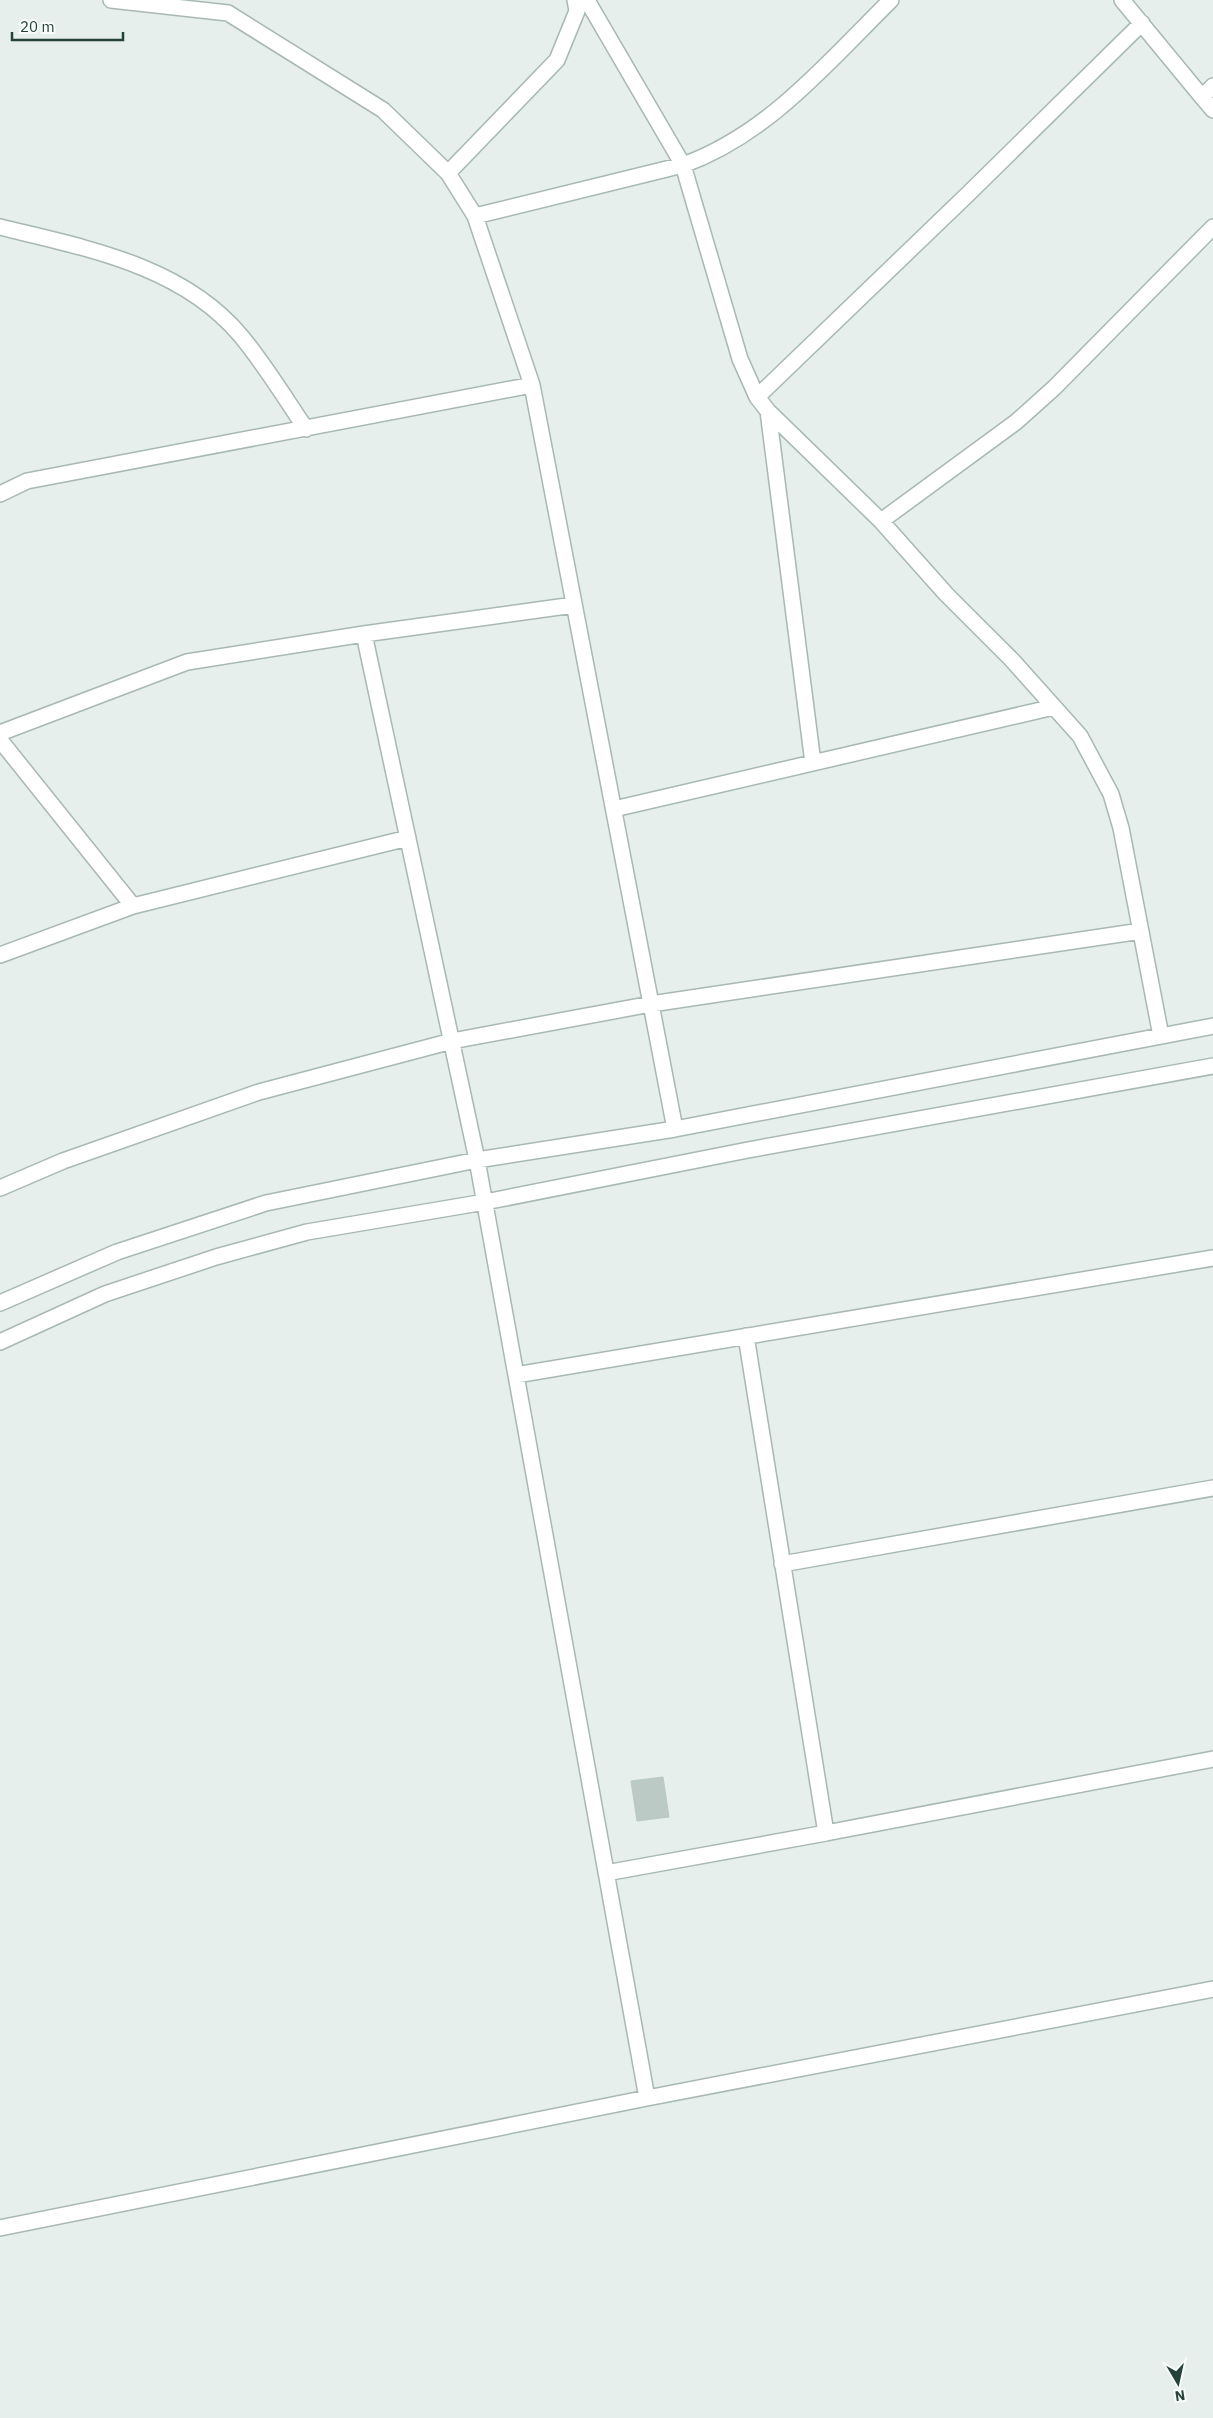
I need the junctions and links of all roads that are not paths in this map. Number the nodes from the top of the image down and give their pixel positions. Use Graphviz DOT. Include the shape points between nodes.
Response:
graph roads {
  1 [pos="111,0"];
  2 [pos="891,0"];
  3 [pos="1122,0"];
  4 [pos="582,3"];
  5 [pos="1142,23"];
  6 [pos="1208,91"];
  7 [pos="1213,110"];
  8 [pos="683,164"];
  9 [pos="448,173"];
  10 [pos="475,216"];
  11 [pos="0,227"];
  12 [pos="1213,227"];
  13 [pos="532,385"];
  14 [pos="757,397"];
  15 [pos="768,411"];
  16 [pos="306,429"];
  17 [pos="0,494"];
  18 [pos="881,521"];
  19 [pos="574,605"];
  20 [pos="364,634"];
  21 [pos="1054,707"];
  22 [pos="0,733"];
  23 [pos="0,740"];
  24 [pos="813,763"];
  25 [pos="614,809"];
  26 [pos="408,838"];
  27 [pos="133,906"];
  28 [pos="1141,931"];
  29 [pos="0,954"];
  30 [pos="651,1004"];
  31 [pos="1213,1026"];
  32 [pos="1162,1036"];
  33 [pos="452,1041"];
  34 [pos="1213,1066"];
  35 [pos="676,1129"];
  36 [pos="477,1160"];
  37 [pos="0,1188"];
  38 [pos="484,1202"];
  39 [pos="1213,1258"];
  40 [pos="0,1302"];
  41 [pos="746,1336"];
  42 [pos="0,1342"];
  43 [pos="516,1375"];
  44 [pos="1213,1488"];
  45 [pos="782,1564"];
  46 [pos="1213,1759"];
  47 [pos="826,1832"];
  48 [pos="606,1874"];
  49 [pos="1213,1989"];
  50 [pos="647,2098"];
  51 [pos="0,2228"];
  1 -- 9 [label="street" via="228,13 383,110"];
  2 -- 8 [label="street" via="772,115 712,154"];
  3 -- 5 [label="street"];
  4 -- 8 [label="street"];
  4 -- 9 [label="street" via="557,60"];
  5 -- 6 [label="street"];
  5 -- 14 [label="street"];
  6 -- 7 [label="street"];
  8 -- 10 [label="street"];
  8 -- 14 [label="street" via="740,359"];
  9 -- 10 [label="street"];
  10 -- 13 [label="street"];
  11 -- 16 [label="street" via="80,246 153,271 187,289 215,310 241,336"];
  12 -- 18 [label="street" via="1054,388 1016,422"];
  13 -- 16 [label="street"];
  13 -- 19 [label="street"];
  14 -- 15 [label="street"];
  15 -- 18 [label="street"];
  15 -- 24 [label="street"];
  16 -- 17 [label="street" via="27,482"];
  18 -- 21 [label="street"];
  19 -- 20 [label="street"];
  19 -- 25 [label="street"];
  20 -- 22 [label="street" via="187,662"];
  20 -- 26 [label="street"];
  21 -- 24 [label="street"];
  21 -- 28 [label="street" via="1080,736 1111,794"];
  23 -- 27 [label="street"];
  24 -- 25 [label="street"];
  25 -- 30 [label="street"];
  26 -- 27 [label="street"];
  26 -- 33 [label="street"];
  27 -- 29 [label="street"];
  28 -- 30 [label="street"];
  28 -- 32 [label="street"];
  30 -- 33 [label="street"];
  30 -- 35 [label="street"];
  31 -- 32 [label="street"];
  32 -- 35 [label="street"];
  33 -- 36 [label="street"];
  33 -- 37 [label="street" via="259,1092 63,1161"];
  34 -- 38 [label="street" via="748,1150"];
  35 -- 36 [label="street"];
  36 -- 38 [label="street"];
  36 -- 40 [label="street" via="258,1205 117,1252"];
  38 -- 42 [label="street" via="307,1232 216,1257 105,1294"];
  38 -- 43 [label="street"];
  39 -- 41 [label="street"];
  41 -- 43 [label="street"];
  41 -- 45 [label="street"];
  43 -- 48 [label="street"];
  44 -- 45 [label="street"];
  45 -- 47 [label="street"];
  46 -- 47 [label="street"];
  47 -- 48 [label="street"];
  48 -- 50 [label="street"];
  49 -- 50 [label="street"];
  50 -- 51 [label="street"];
}
